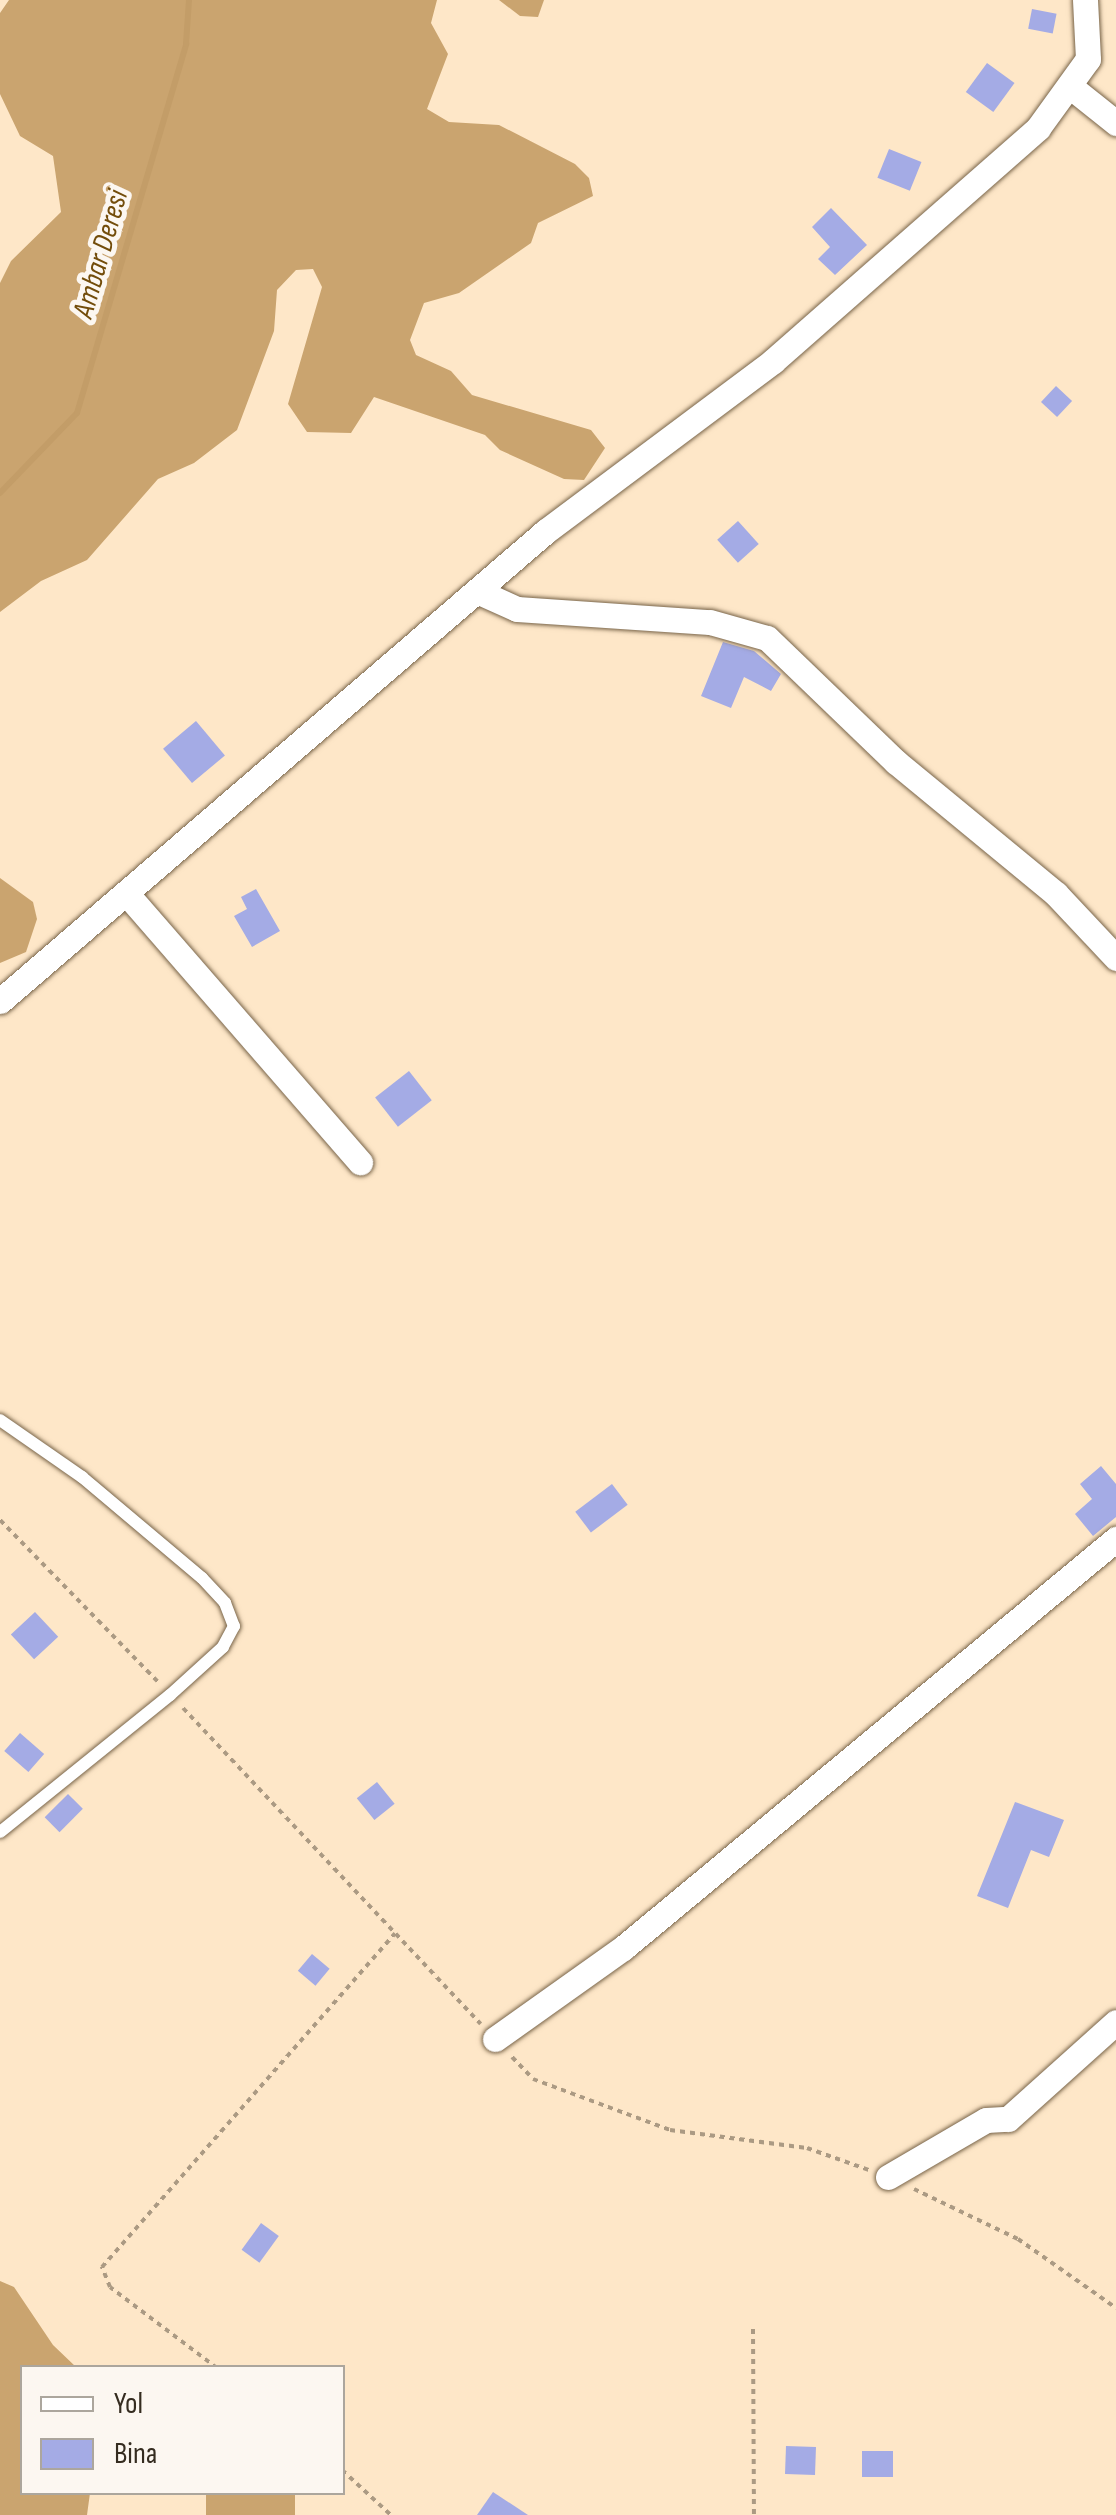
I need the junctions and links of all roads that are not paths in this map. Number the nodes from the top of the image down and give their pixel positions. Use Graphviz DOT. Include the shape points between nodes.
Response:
graph roads {
  1 [pos="1085,0"];
  2 [pos="1071,87"];
  3 [pos="1116,123"];
  4 [pos="477,590"];
  5 [pos="126,893"];
  6 [pos="1116,958"];
  7 [pos="0,1001"];
  8 [pos="360,1162"];
  9 [pos="0,1420"];
  10 [pos="1116,1539"];
  11 [pos="0,1832"];
  12 [pos="1116,2022"];
  13 [pos="495,2039"];
  14 [pos="888,2177"];
  1 -- 2 [label="street" via="1088,59"];
  2 -- 3 [label="street"];
  2 -- 4 [label="street" via="1038,128 773,361"];
  4 -- 5 [label="street"];
  4 -- 6 [label="street" via="516,609 710,622 767,638 896,762 1056,894"];
  5 -- 7 [label="street"];
  5 -- 8 [label="street"];
  9 -- 11 [label="lane" via="82,1477 225,1603 234,1626 223,1648"];
  10 -- 13 [label="street" via="622,1948"];
  12 -- 14 [label="street" via="1008,2118 986,2120"];
}
